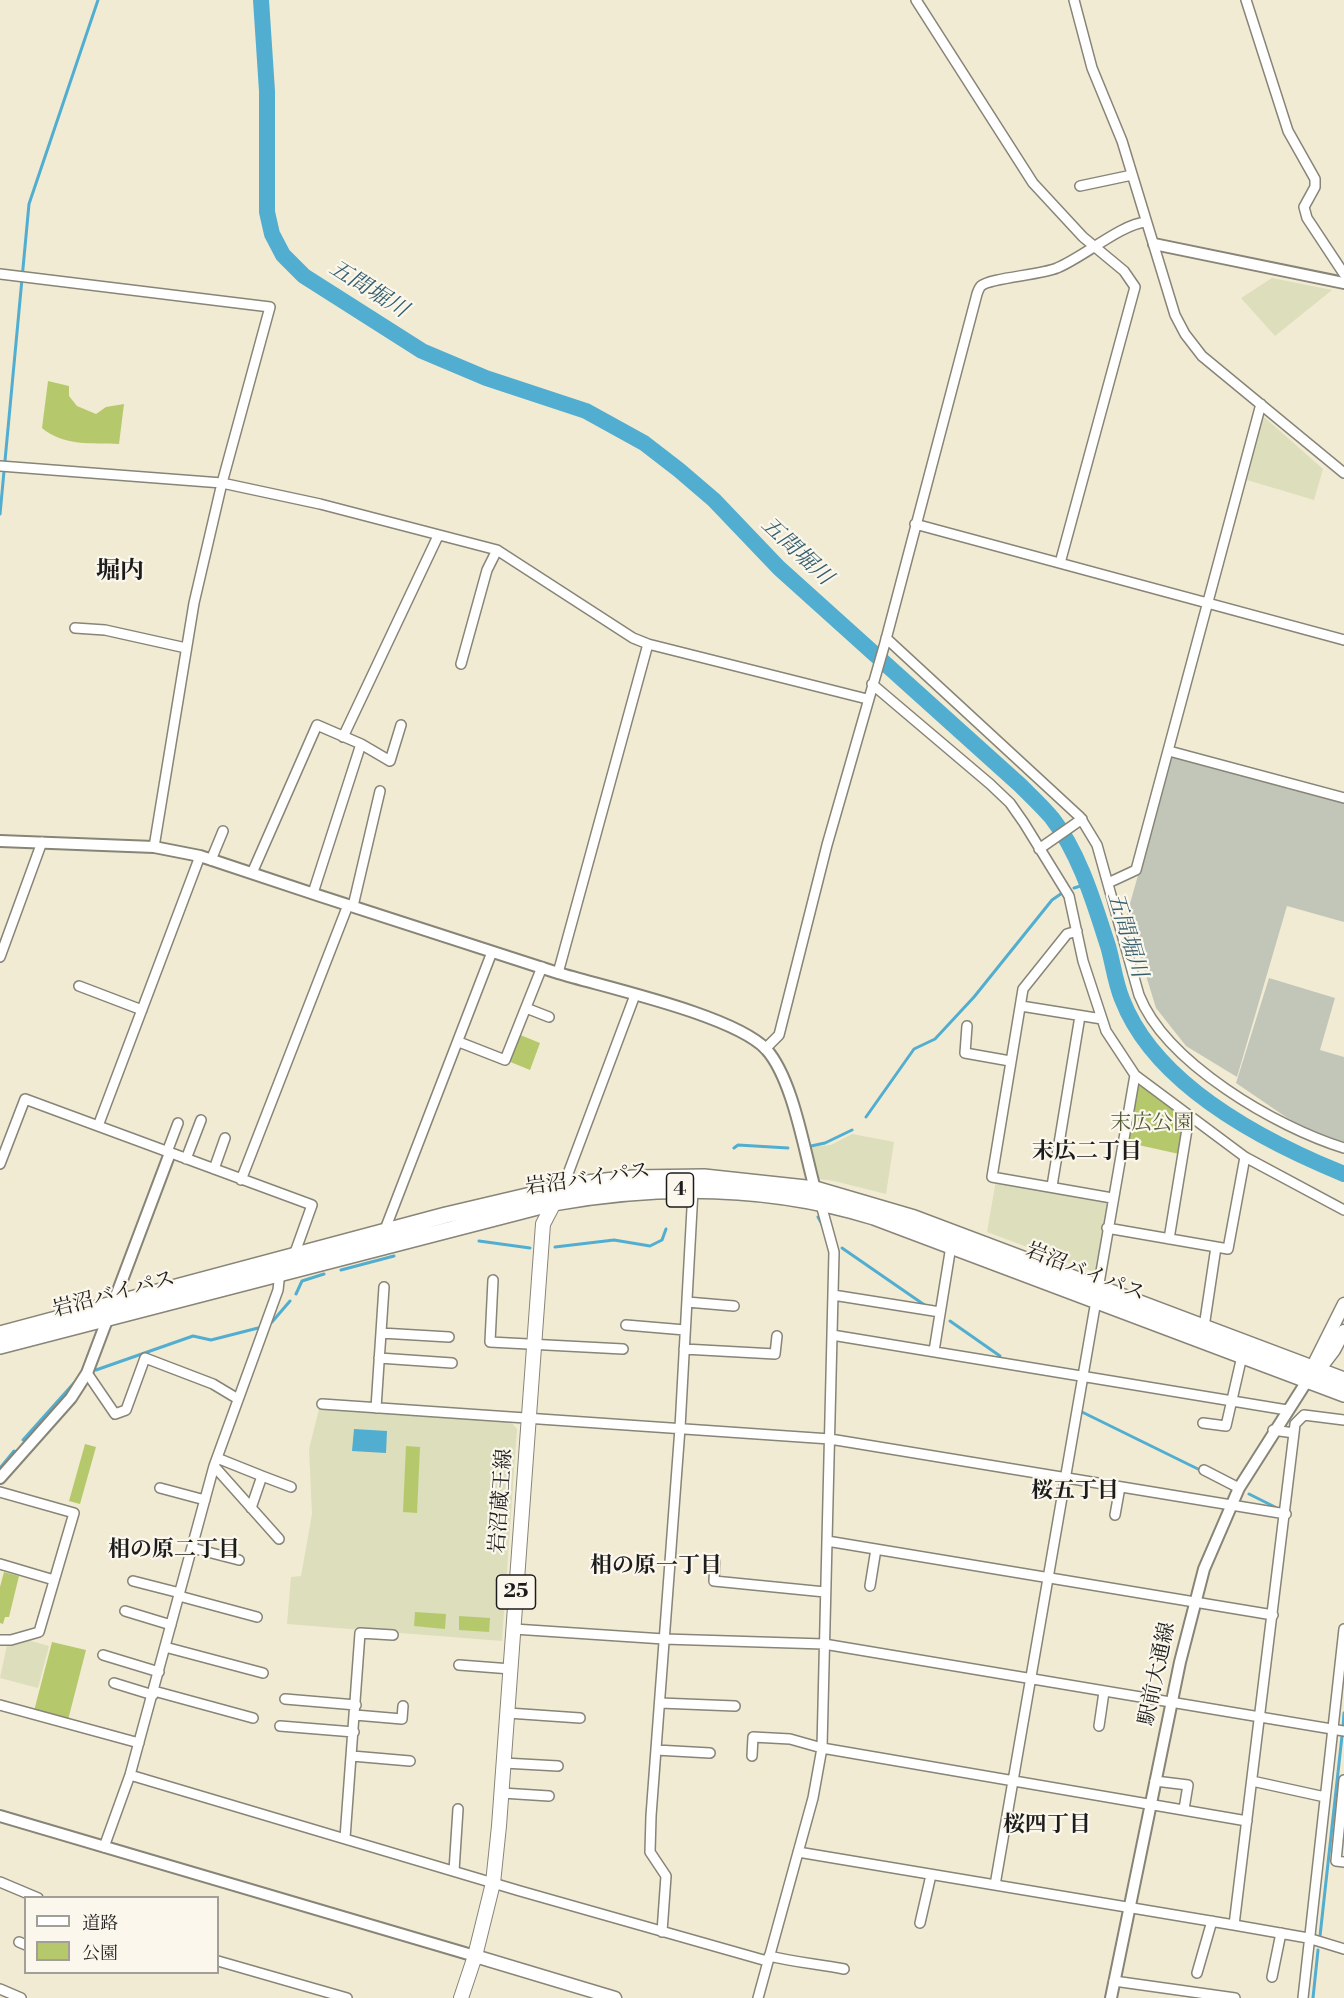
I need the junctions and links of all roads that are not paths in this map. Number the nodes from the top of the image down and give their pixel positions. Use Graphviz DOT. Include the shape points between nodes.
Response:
graph roads {
  1 [pos="916,0"];
  2 [pos="1074,0"];
  3 [pos="1246,0"];
  4 [pos="1132,175"];
  5 [pos="1080,186"];
  6 [pos="1146,222"];
  7 [pos="1154,244"];
  8 [pos="1095,248"];
  9 [pos="0,274"];
  10 [pos="1344,274"];
  11 [pos="1344,283"];
  12 [pos="1261,404"];
  13 [pos="3,467"];
  14 [pos="1344,473"];
  15 [pos="222,483"];
  16 [pos="915,524"];
  17 [pos="438,536"];
  18 [pos="497,549"];
  19 [pos="1060,563"];
  20 [pos="1208,603"];
  21 [pos="75,628"];
  22 [pos="885,640"];
  23 [pos="1344,640"];
  24 [pos="648,644"];
  25 [pos="186,648"];
  26 [pos="461,664"];
  27 [pos="872,682"];
  28 [pos="867,699"];
  29 [pos="401,725"];
  30 [pos="343,737"];
  31 [pos="361,744"];
  32 [pos="1169,751"];
  33 [pos="380,791"];
  34 [pos="1344,798"];
  35 [pos="1080,820"];
  36 [pos="223,831"];
  37 [pos="0,841"];
  38 [pos="42,842"];
  39 [pos="154,847"];
  40 [pos="1041,848"];
  41 [pos="200,856"];
  42 [pos="211,860"];
  43 [pos="252,873"];
  44 [pos="1108,883"];
  45 [pos="312,893"];
  46 [pos="351,906"];
  47 [pos="1077,931"];
  48 [pos="492,952"];
  49 [pos="0,957"];
  50 [pos="542,967"];
  51 [pos="558,973"];
  52 [pos="79,986"];
  53 [pos="635,995"];
  54 [pos="1021,1006"];
  55 [pos="526,1008"];
  56 [pos="142,1010"];
  57 [pos="1080,1016"];
  58 [pos="549,1017"];
  59 [pos="1102,1019"];
  60 [pos="968,1026"];
  61 [pos="459,1042"];
  62 [pos="765,1049"];
  63 [pos="1011,1061"];
  64 [pos="1135,1075"];
  65 [pos="1189,1117"];
  66 [pos="201,1120"];
  67 [pos="178,1123"];
  68 [pos="98,1126"];
  69 [pos="225,1138"];
  70 [pos="1344,1148"];
  71 [pos="169,1152"];
  72 [pos="1245,1157"];
  73 [pos="186,1159"];
  74 [pos="0,1164"];
  75 [pos="213,1169"];
  76 [pos="241,1180"];
  77 [pos="1052,1186"];
  78 [pos="563,1187"];
  79 [pos="693,1190"];
  80 [pos="818,1197"];
  81 [pos="1112,1198"];
  82 [pos="553,1203"];
  83 [pos="1344,1210"];
  84 [pos="1107,1228"];
  85 [pos="384,1232"];
  86 [pos="1169,1239"];
  87 [pos="951,1246"];
  88 [pos="1216,1247"];
  89 [pos="293,1258"];
  90 [pos="280,1272"];
  91 [pos="493,1281"];
  92 [pos="384,1287"];
  93 [pos="1098,1293"];
  94 [pos="833,1295"];
  95 [pos="116,1302"];
  96 [pos="687,1302"];
  97 [pos="1344,1304"];
  98 [pos="734,1306"];
  99 [pos="940,1312"];
  100 [pos="109,1318"];
  101 [pos="626,1325"];
  102 [pos="1204,1327"];
  103 [pos="685,1330"];
  104 [pos="1344,1331"];
  105 [pos="381,1333"];
  106 [pos="0,1334"];
  107 [pos="832,1335"];
  108 [pos="777,1336"];
  109 [pos="449,1337"];
  110 [pos="535,1344"];
  111 [pos="0,1346"];
  112 [pos="623,1349"];
  113 [pos="684,1349"];
  114 [pos="934,1351"];
  115 [pos="1242,1356"];
  116 [pos="379,1358"];
  117 [pos="452,1362"];
  118 [pos="87,1372"];
  119 [pos="1313,1373"];
  120 [pos="1083,1375"];
  121 [pos="1344,1380"];
  122 [pos="1344,1394"];
  123 [pos="238,1399"];
  124 [pos="1231,1401"];
  125 [pos="322,1404"];
  126 [pos="375,1408"];
  127 [pos="1287,1410"];
  128 [pos="529,1418"];
  129 [pos="1344,1420"];
  130 [pos="1203,1422"];
  131 [pos="680,1428"];
  132 [pos="1273,1430"];
  133 [pos="1294,1433"];
  134 [pos="830,1439"];
  135 [pos="216,1462"];
  136 [pos="1204,1470"];
  137 [pos="262,1476"];
  138 [pos="0,1478"];
  139 [pos="1065,1478"];
  140 [pos="291,1487"];
  141 [pos="1120,1487"];
  142 [pos="160,1488"];
  143 [pos="1239,1488"];
  144 [pos="0,1492"];
  145 [pos="205,1500"];
  146 [pos="1230,1505"];
  147 [pos="251,1508"];
  148 [pos="1286,1514"];
  149 [pos="1116,1515"];
  150 [pos="279,1539"];
  151 [pos="827,1541"];
  152 [pos="192,1548"];
  153 [pos="876,1549"];
  154 [pos="239,1560"];
  155 [pos="715,1563"];
  156 [pos="0,1564"];
  157 [pos="1049,1578"];
  158 [pos="54,1580"];
  159 [pos="133,1581"];
  160 [pos="870,1586"];
  161 [pos="825,1592"];
  162 [pos="179,1594"];
  163 [pos="1194,1602"];
  164 [pos="125,1611"];
  165 [pos="1273,1615"];
  166 [pos="257,1617"];
  167 [pos="171,1625"];
  168 [pos="514,1629"];
  169 [pos="1344,1629"];
  170 [pos="393,1635"];
  171 [pos="664,1639"];
  172 [pos="0,1640"];
  173 [pos="824,1644"];
  174 [pos="165,1647"];
  175 [pos="102,1655"];
  176 [pos="459,1665"];
  177 [pos="511,1669"];
  178 [pos="159,1671"];
  179 [pos="263,1673"];
  180 [pos="1031,1681"];
  181 [pos="114,1683"];
  182 [pos="1104,1692"];
  183 [pos="153,1693"];
  184 [pos="285,1699"];
  185 [pos="660,1702"];
  186 [pos="1171,1703"];
  187 [pos="0,1705"];
  188 [pos="356,1705"];
  189 [pos="403,1706"];
  190 [pos="735,1706"];
  191 [pos="508,1713"];
  192 [pos="355,1715"];
  193 [pos="253,1718"];
  194 [pos="580,1718"];
  195 [pos="1261,1718"];
  196 [pos="280,1726"];
  197 [pos="1099,1726"];
  198 [pos="1333,1730"];
  199 [pos="1344,1731"];
  200 [pos="354,1732"];
  201 [pos="139,1743"];
  202 [pos="822,1748"];
  203 [pos="656,1750"];
  204 [pos="710,1753"];
  205 [pos="352,1756"];
  206 [pos="752,1756"];
  207 [pos="410,1761"];
  208 [pos="504,1763"];
  209 [pos="558,1766"];
  210 [pos="130,1774"];
  211 [pos="1344,1780"];
  212 [pos="1155,1781"];
  213 [pos="1252,1781"];
  214 [pos="1014,1782"];
  215 [pos="502,1793"];
  216 [pos="549,1796"];
  217 [pos="1325,1797"];
  218 [pos="1150,1804"];
  219 [pos="458,1809"];
  220 [pos="1184,1809"];
  221 [pos="0,1816"];
  222 [pos="1247,1821"];
  223 [pos="345,1838"];
  224 [pos="105,1846"];
  225 [pos="798,1852"];
  226 [pos="1344,1862"];
  227 [pos="454,1871"];
  228 [pos="931,1875"];
  229 [pos="0,1882"];
  230 [pos="492,1883"];
  231 [pos="995,1886"];
  232 [pos="33,1896"];
  233 [pos="1128,1908"];
  234 [pos="1212,1921"];
  235 [pos="920,1923"];
  236 [pos="1234,1925"];
  237 [pos="662,1932"];
  238 [pos="1281,1933"];
  239 [pos="1308,1938"];
  240 [pos="1344,1949"];
  241 [pos="475,1956"];
  242 [pos="768,1958"];
  243 [pos="219,1961"];
  244 [pos="844,1969"];
  245 [pos="1197,1973"];
  246 [pos="1272,1977"];
  247 [pos="1114,1980"];
  248 [pos="0,1989"];
  249 [pos="1166,1993"];
  250 [pos="1204,1996"];
  251 [pos="21,1998"];
  252 [pos="346,1998"];
  253 [pos="461,1998"];
  254 [pos="615,1998"];
  255 [pos="758,1998"];
  256 [pos="1111,1998"];
  257 [pos="1235,1998"];
  258 [pos="1303,1998"];
  1 -- 8 [label="street" via="1033,183"];
  2 -- 4 [label="street" via="1092,68"];
  3 -- 10 [label="street" via="1288,131 1315,179 1304,207 1307,218"];
  4 -- 5 [label="street"];
  4 -- 6 [label="street"];
  6 -- 7 [label="street"];
  6 -- 8 [label="street" via="1134,223"];
  7 -- 11 [label="street"];
  7 -- 12 [label="street" via="1175,315 1185,334 1202,356"];
  8 -- 16 [label="street" via="1040,275 981,285"];
  8 -- 19 [label="street" via="1124,271 1135,287"];
  9 -- 15 [label="street" via="270,307"];
  12 -- 14 [label="street"];
  12 -- 20 [label="street"];
  13 -- 15 [label="street"];
  15 -- 17 [label="street"];
  15 -- 25 [label="street"];
  16 -- 19 [label="street"];
  16 -- 22 [label="street"];
  17 -- 18 [label="street"];
  17 -- 30 [label="street"];
  18 -- 24 [label="street"];
  18 -- 26 [label="street" via="487,570"];
  19 -- 20 [label="street"];
  20 -- 23 [label="street"];
  20 -- 32 [label="street"];
  21 -- 25 [label="street" via="105,630"];
  22 -- 27 [label="street"];
  22 -- 35 [label="street" via="1070,805"];
  24 -- 28 [label="street"];
  24 -- 51 [label="street"];
  25 -- 39 [label="street"];
  27 -- 28 [label="street"];
  27 -- 40 [label="street" via="1010,803"];
  28 -- 62 [label="street" via="779,1035"];
  29 -- 31 [label="street" via="390,761"];
  30 -- 31 [label="street"];
  30 -- 43 [label="street" via="317,725"];
  31 -- 45 [label="street"];
  32 -- 34 [label="street"];
  32 -- 44 [label="street" via="1136,870"];
  33 -- 46 [label="street"];
  35 -- 40 [label="street"];
  35 -- 44 [label="street" via="1097,845"];
  36 -- 42 [label="street"];
  37 -- 38 [label="street"];
  38 -- 39 [label="street"];
  38 -- 49 [label="street"];
  39 -- 41 [label="street"];
  40 -- 47 [label="street" via="1069,896"];
  41 -- 42 [label="street"];
  41 -- 56 [label="street"];
  42 -- 43 [label="street"];
  43 -- 45 [label="street"];
  44 -- 70 [label="street" via="1139,995 1165,1039 1222,1085 1290,1128"];
  45 -- 46 [label="street"];
  46 -- 48 [label="street"];
  46 -- 76 [label="street"];
  47 -- 54 [label="street" via="1067,934 1023,989"];
  47 -- 59 [label="street"];
  48 -- 50 [label="street"];
  48 -- 61 [label="street"];
  50 -- 51 [label="street"];
  50 -- 55 [label="street"];
  51 -- 53 [label="street"];
  52 -- 56 [label="street"];
  53 -- 62 [label="street" via="707,1017"];
  53 -- 78 [label="street"];
  54 -- 57 [label="street"];
  54 -- 63 [label="street"];
  55 -- 58 [label="street"];
  55 -- 61 [label="street" via="505,1060"];
  56 -- 68 [label="street"];
  57 -- 59 [label="street"];
  57 -- 77 [label="street"];
  59 -- 64 [label="street" via="1115,1047"];
  60 -- 63 [label="street" via="965,1053"];
  61 -- 85 [label="street"];
  62 -- 80 [label="street" via="787,1084"];
  63 -- 77 [label="street" via="992,1178"];
  64 -- 65 [label="street"];
  64 -- 81 [label="street"];
  65 -- 72 [label="street"];
  65 -- 86 [label="street"];
  66 -- 73 [label="street"];
  67 -- 71 [label="street"];
  68 -- 71 [label="street"];
  68 -- 74 [label="street" via="25,1099"];
  69 -- 75 [label="street"];
  71 -- 73 [label="street"];
  71 -- 95 [label="street"];
  72 -- 83 [label="street"];
  72 -- 88 [label="street" via="1228,1249"];
  73 -- 75 [label="street"];
  75 -- 76 [label="street"];
  76 -- 89 [label="street" via="312,1205"];
  77 -- 81 [label="street"];
  78 -- 80 [label="highway, 岩沼バイパス / 4" via="633,1178 704,1177"];
  78 -- 82 [label="main road, 岩沼蔵王線 / 25"];
  78 -- 85 [label="highway, 岩沼バイパス / 4"];
  79 -- 80 [label="highway, 岩沼バイパス / 4"];
  79 -- 82 [label="highway, 岩沼バイパス / 4" via="638,1191"];
  79 -- 96 [label="street"];
  80 -- 87 [label="highway, 岩沼バイパス / 4"];
  80 -- 93 [label="highway, 岩沼バイパス / 4" via="914,1218"];
  80 -- 94 [label="street" via="834,1252"];
  81 -- 84 [label="street"];
  82 -- 90 [label="highway, 岩沼バイパス / 4"];
  82 -- 110 [label="main road, 岩沼蔵王線 / 25" via="543,1224"];
  84 -- 86 [label="street"];
  84 -- 93 [label="street"];
  85 -- 89 [label="highway, 岩沼バイパス / 4"];
  86 -- 88 [label="street"];
  87 -- 93 [label="highway, 岩沼バイパス / 4"];
  87 -- 99 [label="street"];
  88 -- 102 [label="street"];
  89 -- 95 [label="highway, 岩沼バイパス / 4"];
  90 -- 100 [label="highway, 岩沼バイパス / 4"];
  90 -- 123 [label="street" via="278,1290"];
  91 -- 110 [label="street" via="490,1342"];
  92 -- 105 [label="street"];
  93 -- 102 [label="highway, 岩沼バイパス / 4"];
  93 -- 115 [label="highway, 岩沼バイパス / 4"];
  93 -- 120 [label="street"];
  94 -- 99 [label="street"];
  94 -- 107 [label="street"];
  95 -- 100 [label="street"];
  95 -- 106 [label="highway, 岩沼バイパス / 4"];
  96 -- 98 [label="street"];
  96 -- 103 [label="street"];
  97 -- 119 [label="main road"];
  99 -- 114 [label="street"];
  100 -- 111 [label="highway, 岩沼バイパス / 4"];
  100 -- 118 [label="street"];
  101 -- 103 [label="street"];
  102 -- 119 [label="highway, 岩沼バイパス / 4"];
  103 -- 113 [label="street"];
  104 -- 119 [label="main road"];
  105 -- 109 [label="street"];
  105 -- 116 [label="street"];
  107 -- 114 [label="street"];
  107 -- 134 [label="street"];
  108 -- 113 [label="street" via="775,1354"];
  110 -- 112 [label="street"];
  110 -- 128 [label="main road, 岩沼蔵王線 / 25"];
  113 -- 131 [label="street"];
  114 -- 120 [label="street"];
  115 -- 119 [label="highway, 岩沼バイパス / 4"];
  115 -- 124 [label="street"];
  116 -- 117 [label="street"];
  116 -- 126 [label="street"];
  118 -- 123 [label="street" via="115,1414 126,1410 145,1358 213,1384"];
  118 -- 138 [label="street" via="71,1398"];
  119 -- 121 [label="highway, 岩沼バイパス / 4"];
  119 -- 122 [label="highway, 岩沼バイパス / 4"];
  119 -- 127 [label="street, 駅前大通線"];
  120 -- 124 [label="street"];
  120 -- 139 [label="street"];
  123 -- 135 [label="street"];
  124 -- 127 [label="street"];
  124 -- 130 [label="street" via="1226,1426"];
  125 -- 126 [label="street"];
  126 -- 128 [label="street"];
  127 -- 132 [label="street, 駅前大通線"];
  128 -- 131 [label="street"];
  128 -- 168 [label="main road, 岩沼蔵王線 / 25"];
  129 -- 133 [label="street" via="1304,1415 1295,1424"];
  131 -- 134 [label="street"];
  131 -- 171 [label="street"];
  132 -- 133 [label="street"];
  132 -- 143 [label="street, 駅前大通線"];
  133 -- 148 [label="street"];
  134 -- 139 [label="street"];
  134 -- 151 [label="street"];
  135 -- 137 [label="street"];
  135 -- 145 [label="street"];
  135 -- 147 [label="street"];
  136 -- 143 [label="street"];
  137 -- 140 [label="street"];
  137 -- 147 [label="street"];
  139 -- 141 [label="street"];
  139 -- 157 [label="street"];
  141 -- 146 [label="street"];
  141 -- 149 [label="street"];
  142 -- 145 [label="street"];
  143 -- 146 [label="street, 駅前大通線"];
  144 -- 158 [label="street" via="74,1513"];
  145 -- 152 [label="street"];
  146 -- 148 [label="street"];
  146 -- 163 [label="street, 駅前大通線"];
  147 -- 150 [label="street"];
  148 -- 165 [label="street"];
  151 -- 153 [label="street"];
  151 -- 161 [label="street"];
  152 -- 154 [label="street"];
  152 -- 162 [label="street"];
  153 -- 157 [label="street"];
  153 -- 160 [label="street"];
  155 -- 161 [label="street" via="714,1581"];
  156 -- 158 [label="street"];
  157 -- 163 [label="street"];
  157 -- 180 [label="street"];
  158 -- 172 [label="street" via="39,1632"];
  159 -- 162 [label="street"];
  161 -- 173 [label="street"];
  162 -- 166 [label="street"];
  162 -- 167 [label="street"];
  163 -- 165 [label="street"];
  163 -- 186 [label="street, 駅前大通線"];
  164 -- 167 [label="street"];
  165 -- 195 [label="street" via="1266,1649"];
  167 -- 174 [label="street"];
  168 -- 171 [label="street"];
  168 -- 177 [label="main road, 岩沼蔵王線 / 25"];
  169 -- 198 [label="street"];
  170 -- 188 [label="street" via="360,1633"];
  171 -- 173 [label="street"];
  171 -- 185 [label="street"];
  173 -- 180 [label="street"];
  173 -- 202 [label="street"];
  174 -- 178 [label="street"];
  174 -- 179 [label="street"];
  175 -- 178 [label="street"];
  176 -- 177 [label="street"];
  177 -- 191 [label="main road, 岩沼蔵王線 / 25"];
  178 -- 183 [label="street"];
  180 -- 182 [label="street"];
  180 -- 214 [label="street"];
  181 -- 183 [label="street"];
  182 -- 186 [label="street"];
  182 -- 197 [label="street"];
  183 -- 193 [label="street"];
  183 -- 201 [label="street"];
  184 -- 188 [label="street"];
  185 -- 190 [label="street"];
  185 -- 203 [label="street"];
  186 -- 195 [label="street"];
  186 -- 212 [label="street, 駅前大通線"];
  187 -- 201 [label="street"];
  188 -- 192 [label="street"];
  189 -- 192 [label="street" via="402,1719"];
  191 -- 194 [label="street"];
  191 -- 208 [label="main road, 岩沼蔵王線 / 25"];
  192 -- 200 [label="street"];
  195 -- 198 [label="street"];
  195 -- 213 [label="street"];
  196 -- 200 [label="street"];
  198 -- 199 [label="street"];
  198 -- 217 [label="street"];
  200 -- 205 [label="street"];
  201 -- 210 [label="street"];
  202 -- 206 [label="street" via="790,1739 753,1737"];
  202 -- 214 [label="street"];
  202 -- 225 [label="street"];
  203 -- 204 [label="street"];
  203 -- 237 [label="street" via="650,1852 666,1876"];
  205 -- 207 [label="street"];
  205 -- 223 [label="street"];
  208 -- 209 [label="street"];
  208 -- 215 [label="main road, 岩沼蔵王線 / 25"];
  210 -- 223 [label="street"];
  210 -- 224 [label="street"];
  211 -- 226 [label="street" via="1336,1861"];
  212 -- 218 [label="street, 駅前大通線"];
  212 -- 220 [label="street" via="1188,1785"];
  213 -- 217 [label="street"];
  213 -- 222 [label="street"];
  214 -- 218 [label="street"];
  214 -- 231 [label="street"];
  215 -- 216 [label="street"];
  215 -- 230 [label="main road, 岩沼蔵王線 / 25"];
  217 -- 239 [label="street"];
  218 -- 220 [label="street"];
  218 -- 233 [label="street, 駅前大通線"];
  219 -- 227 [label="street"];
  220 -- 222 [label="street"];
  221 -- 224 [label="street"];
  222 -- 236 [label="street"];
  223 -- 227 [label="street"];
  224 -- 241 [label="street"];
  225 -- 228 [label="street"];
  225 -- 242 [label="street"];
  227 -- 230 [label="street"];
  228 -- 231 [label="street"];
  228 -- 235 [label="street"];
  229 -- 232 [label="street"];
  230 -- 237 [label="street"];
  230 -- 241 [label="main road, 岩沼蔵王線 / 25"];
  231 -- 233 [label="street"];
  233 -- 234 [label="street"];
  233 -- 247 [label="street, 駅前大通線"];
  234 -- 236 [label="street"];
  234 -- 245 [label="street"];
  236 -- 238 [label="street"];
  237 -- 242 [label="street"];
  238 -- 239 [label="street"];
  238 -- 246 [label="street"];
  239 -- 240 [label="street"];
  239 -- 258 [label="street"];
  241 -- 253 [label="main road, 岩沼蔵王線 / 25"];
  241 -- 254 [label="main road"];
  242 -- 244 [label="street"];
  242 -- 255 [label="street"];
  243 -- 252 [label="street"];
  247 -- 249 [label="street"];
  247 -- 256 [label="street, 駅前大通線"];
  248 -- 251 [label="street"];
  249 -- 250 [label="street"];
  250 -- 257 [label="street"];
}
